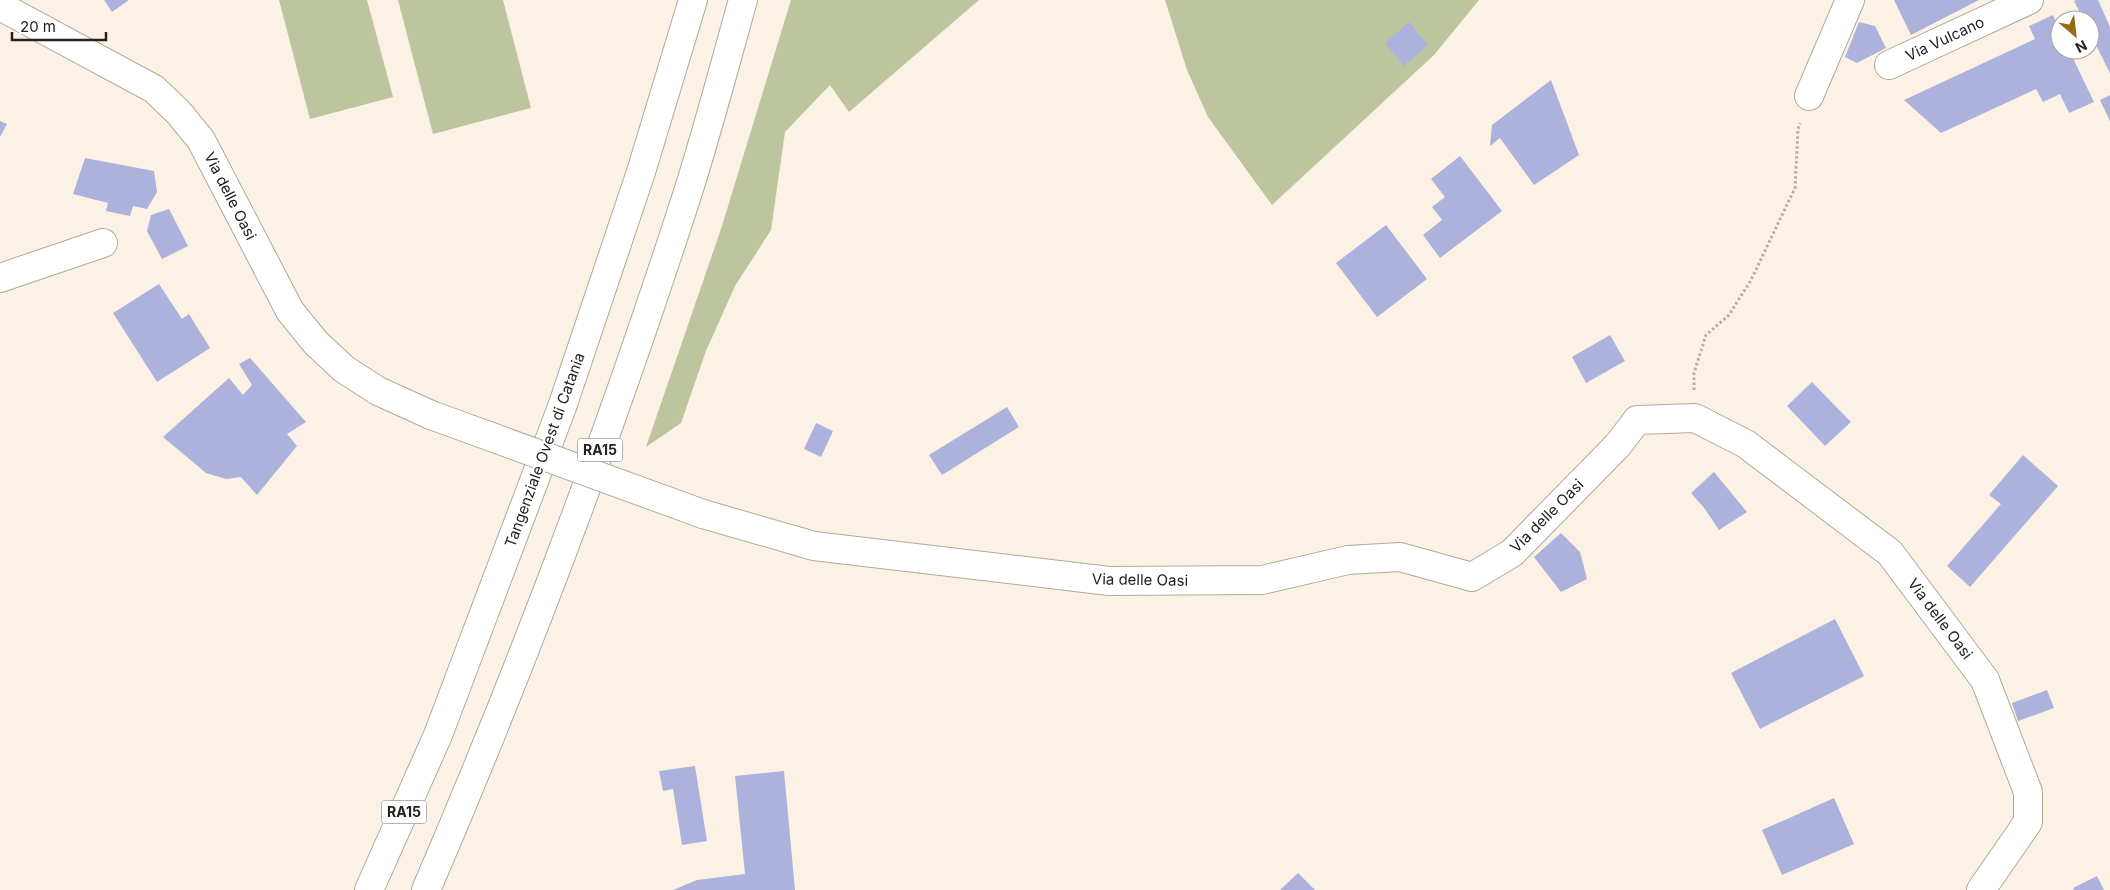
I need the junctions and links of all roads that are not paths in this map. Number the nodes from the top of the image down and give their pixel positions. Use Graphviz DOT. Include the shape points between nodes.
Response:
graph roads {
  1 [pos="693,0"];
  2 [pos="743,0"];
  3 [pos="1850,0"];
  4 [pos="2028,0"];
  5 [pos="0,6"];
  6 [pos="1889,65"];
  7 [pos="1809,96"];
  8 [pos="103,243"];
  9 [pos="0,278"];
  10 [pos="369,890"];
  11 [pos="426,890"];
  12 [pos="1981,890"];
  1 -- 10 [label="main road, Tangenziale Ovest di Catania / RA15" via="641,172 562,407 438,735"];
  2 -- 11 [label="main road, RA15" via="688,190 607,432 481,762"];
  3 -- 7 [label="main road"];
  4 -- 6 [label="main road, Via Vulcano"];
  5 -- 12 [label="main road, Via delle Oasi, bridge" via="154,89 179,114 201,140 290,311 316,343 351,374 378,391 431,416 703,514 814,546 1109,581 1262,580 1348,560 1400,557 1472,577 1512,553 1618,445 1637,420 1695,418 1746,444 1890,553 1986,680 2028,792 2028,822"];
  8 -- 9 [label="main road"];
}
